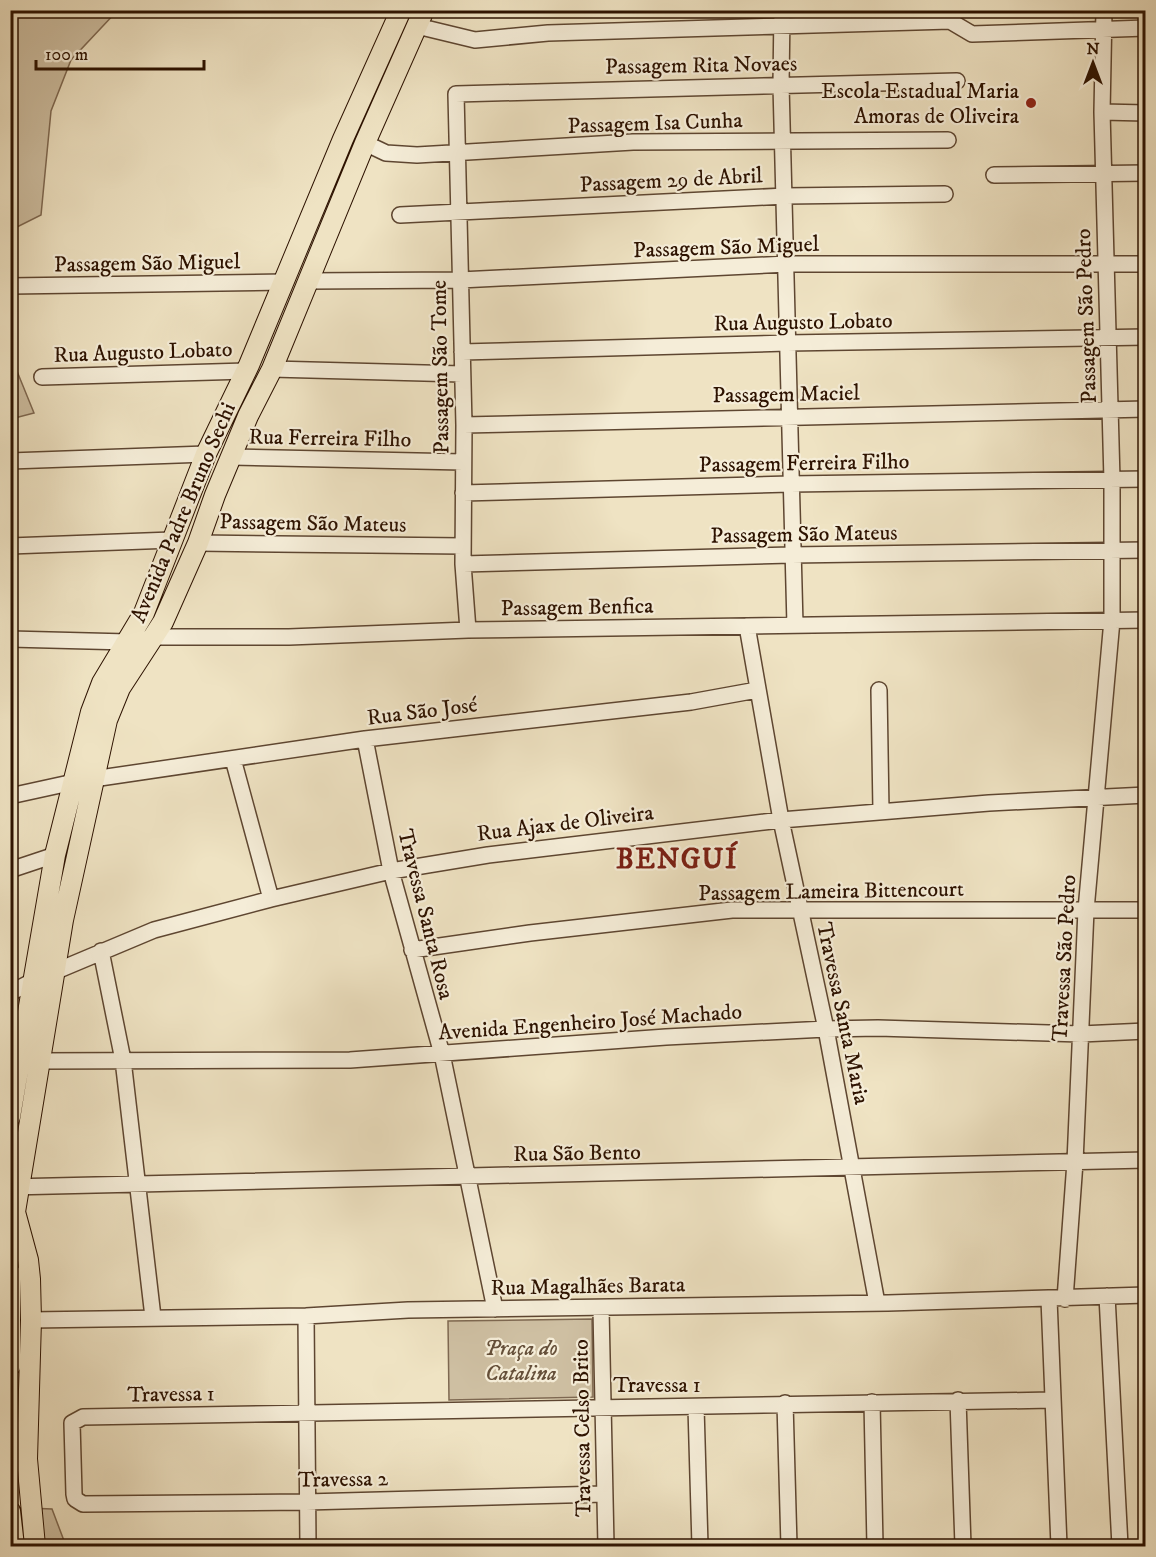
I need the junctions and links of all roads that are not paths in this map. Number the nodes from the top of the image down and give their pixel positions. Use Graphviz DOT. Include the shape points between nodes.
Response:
graph roads {
  1 [pos="401,10"];
  2 [pos="1104,10"];
  3 [pos="781,17"];
  4 [pos="421,18"];
  5 [pos="1104,28"];
  6 [pos="1146,28"];
  7 [pos="957,81"];
  8 [pos="781,85"];
  9 [pos="454,102"];
  10 [pos="1102,112"];
  11 [pos="1146,113"];
  12 [pos="948,140"];
  13 [pos="782,141"];
  14 [pos="365,143"];
  15 [pos="456,154"];
  16 [pos="1146,173"];
  17 [pos="1104,174"];
  18 [pos="994,175"];
  19 [pos="945,194"];
  20 [pos="785,196"];
  21 [pos="458,212"];
  22 [pos="400,215"];
  23 [pos="787,264"];
  24 [pos="1146,264"];
  25 [pos="1105,265"];
  26 [pos="460,280"];
  27 [pos="308,281"];
  28 [pos="285,282"];
  29 [pos="10,286"];
  30 [pos="1146,337"];
  31 [pos="1109,339"];
  32 [pos="787,343"];
  33 [pos="462,352"];
  34 [pos="272,369"];
  35 [pos="246,370"];
  36 [pos="462,374"];
  37 [pos="42,377"];
  38 [pos="1110,409"];
  39 [pos="1146,409"];
  40 [pos="789,415"];
  41 [pos="464,425"];
  42 [pos="206,454"];
  43 [pos="231,458"];
  44 [pos="10,461"];
  45 [pos="463,462"];
  46 [pos="1146,479"];
  47 [pos="1112,480"];
  48 [pos="790,484"];
  49 [pos="463,493"];
  50 [pos="172,540"];
  51 [pos="198,543"];
  52 [pos="10,546"];
  53 [pos="463,546"];
  54 [pos="1111,550"];
  55 [pos="1146,550"];
  56 [pos="791,555"];
  57 [pos="463,564"];
  58 [pos="1112,620"];
  59 [pos="1146,620"];
  60 [pos="795,625"];
  61 [pos="747,626"];
  62 [pos="468,630"];
  63 [pos="155,637"];
  64 [pos="10,639"];
  65 [pos="128,642"];
  66 [pos="757,690"];
  67 [pos="879,690"];
  68 [pos="365,739"];
  69 [pos="233,759"];
  70 [pos="84,781"];
  71 [pos="1146,795"];
  72 [pos="10,796"];
  73 [pos="1095,796"];
  74 [pos="881,811"];
  75 [pos="781,820"];
  76 [pos="55,855"];
  77 [pos="10,870"];
  78 [pos="392,871"];
  79 [pos="271,898"];
  80 [pos="1086,910"];
  81 [pos="1146,910"];
  82 [pos="800,911"];
  83 [pos="412,950"];
  84 [pos="101,951"];
  85 [pos="54,972"];
  86 [pos="33,981"];
  87 [pos="10,993"];
  88 [pos="826,1029"];
  89 [pos="1146,1031"];
  90 [pos="1081,1034"];
  91 [pos="442,1054"];
  92 [pos="123,1060"];
  93 [pos="39,1061"];
  94 [pos="15,1064"];
  95 [pos="10,1117"];
  96 [pos="1146,1160"];
  97 [pos="1075,1162"];
  98 [pos="853,1168"];
  99 [pos="468,1177"];
  100 [pos="136,1185"];
  101 [pos="14,1187"];
  102 [pos="10,1273"];
  103 [pos="1146,1295"];
  104 [pos="1107,1296"];
  105 [pos="1048,1299"];
  106 [pos="1065,1299"];
  107 [pos="877,1303"];
  108 [pos="495,1309"];
  109 [pos="601,1309"];
  110 [pos="306,1316"];
  111 [pos="153,1317"];
  112 [pos="18,1321"];
  113 [pos="10,1366"];
  114 [pos="958,1400"];
  115 [pos="1052,1400"];
  116 [pos="872,1402"];
  117 [pos="785,1403"];
  118 [pos="603,1407"];
  119 [pos="696,1407"];
  120 [pos="305,1413"];
  121 [pos="604,1494"];
  122 [pos="306,1502"];
  123 [pos="83,1504"];
  124 [pos="10,1511"];
  125 [pos="14,1546"];
  126 [pos="35,1546"];
  127 [pos="308,1546"];
  128 [pos="606,1546"];
  129 [pos="700,1546"];
  130 [pos="789,1546"];
  131 [pos="875,1546"];
  132 [pos="963,1546"];
  133 [pos="1059,1546"];
  134 [pos="1120,1546"];
  1 -- 28 [label="main road, Avenida Padre Bruno Sechi"];
  2 -- 5 [label="street, Passagem São Pedro"];
  3 -- 4 [label="street" via="475,40"];
  3 -- 5 [label="street" via="950,21 972,34"];
  3 -- 8 [label="street"];
  4 -- 14 [label="main road, Avenida Padre Bruno Sechi"];
  5 -- 6 [label="street"];
  5 -- 10 [label="street, Passagem São Pedro"];
  7 -- 8 [label="street, Passagem Rita Novaes"];
  8 -- 9 [label="street, Passagem Rita Novaes" via="462,93 456,94"];
  8 -- 13 [label="street"];
  9 -- 15 [label="street, Passagem São Tome"];
  10 -- 11 [label="street"];
  10 -- 17 [label="street, Passagem São Pedro"];
  12 -- 13 [label="street, Passagem Isa Cunha"];
  13 -- 15 [label="street, Passagem Isa Cunha" via="633,142"];
  13 -- 20 [label="street"];
  14 -- 15 [label="street, Passagem Isa Cunha" via="386,153"];
  14 -- 27 [label="main road, Avenida Padre Bruno Sechi"];
  15 -- 21 [label="street, Passagem São Tome"];
  16 -- 17 [label="street"];
  17 -- 18 [label="street"];
  17 -- 25 [label="street, Passagem São Pedro"];
  19 -- 20 [label="street, Passagem 29 de Abril"];
  20 -- 21 [label="street, Passagem 29 de Abril"];
  20 -- 23 [label="street"];
  21 -- 22 [label="street, Passagem 29 de Abril"];
  21 -- 26 [label="street, Passagem São Tome"];
  23 -- 25 [label="street, Passagem São Miguel"];
  23 -- 26 [label="street, Passagem São Miguel"];
  23 -- 32 [label="street"];
  24 -- 25 [label="street, Passagem São Miguel"];
  25 -- 31 [label="street, Passagem São Pedro"];
  26 -- 27 [label="street, Passagem São Miguel"];
  26 -- 33 [label="street, Passagem São Tome"];
  27 -- 34 [label="main road, Avenida Padre Bruno Sechi"];
  28 -- 29 [label="street, Passagem São Miguel"];
  28 -- 35 [label="main road, Avenida Padre Bruno Sechi"];
  30 -- 31 [label="street, Rua Augusto Lobato"];
  31 -- 32 [label="street, Rua Augusto Lobato"];
  31 -- 38 [label="street, Passagem São Pedro"];
  32 -- 33 [label="street, Rua Augusto Lobato"];
  32 -- 40 [label="street"];
  33 -- 36 [label="street, Passagem São Tome"];
  34 -- 36 [label="street"];
  34 -- 43 [label="main road, Avenida Padre Bruno Sechi"];
  35 -- 37 [label="street, Rua Augusto Lobato"];
  35 -- 42 [label="main road, Avenida Padre Bruno Sechi"];
  36 -- 41 [label="street, Passagem São Tome"];
  38 -- 39 [label="street, Passagem Maciel"];
  38 -- 40 [label="street, Passagem Maciel"];
  38 -- 47 [label="street, Passagem São Pedro"];
  40 -- 41 [label="street, Passagem Maciel"];
  40 -- 48 [label="street"];
  41 -- 45 [label="street, Passagem São Tome"];
  42 -- 44 [label="street"];
  42 -- 50 [label="main road, Avenida Padre Bruno Sechi"];
  43 -- 45 [label="street, Rua Ferreira Filho"];
  43 -- 51 [label="main road, Avenida Padre Bruno Sechi"];
  45 -- 49 [label="street, Passagem São Tome"];
  46 -- 47 [label="street, Passagem Ferreira Filho"];
  47 -- 48 [label="street, Passagem Ferreira Filho"];
  47 -- 54 [label="street, Passagem São Pedro"];
  48 -- 49 [label="street, Passagem Ferreira Filho"];
  48 -- 56 [label="street"];
  49 -- 53 [label="street, Passagem São Tome"];
  50 -- 52 [label="street"];
  50 -- 65 [label="main road, Avenida Padre Bruno Sechi" via="144,613"];
  51 -- 53 [label="street, Passagem São Mateus"];
  51 -- 63 [label="main road, Avenida Padre Bruno Sechi"];
  53 -- 57 [label="street, Passagem São Tome"];
  54 -- 55 [label="street, Passagem São Mateus"];
  54 -- 56 [label="street, Passagem São Mateus"];
  54 -- 58 [label="street, Passagem São Pedro"];
  56 -- 57 [label="street, Passagem São Mateus"];
  56 -- 60 [label="street"];
  57 -- 62 [label="street, Passagem São Tome"];
  58 -- 59 [label="street, Passagem Benfica"];
  58 -- 60 [label="street, Passagem Benfica"];
  58 -- 73 [label="street, Travessa São Pedro"];
  60 -- 61 [label="street, Passagem Benfica"];
  61 -- 62 [label="street, Passagem Benfica"];
  61 -- 66 [label="street, Travessa Santa Maria"];
  62 -- 63 [label="street, Passagem Benfica"];
  63 -- 65 [label="street, Passagem Benfica"];
  63 -- 70 [label="main road, Avenida Padre Bruno Sechi" via="120,688"];
  64 -- 65 [label="street, Passagem Benfica"];
  65 -- 70 [label="main road, Avenida Padre Bruno Sechi" via="102,683 91,712"];
  66 -- 68 [label="street, Rua São José" via="691,702"];
  66 -- 75 [label="street, Travessa Santa Maria"];
  67 -- 74 [label="street"];
  68 -- 69 [label="street, Rua São José"];
  68 -- 78 [label="street, Travessa Santa Rosa"];
  69 -- 70 [label="street, Rua São José"];
  69 -- 79 [label="street"];
  70 -- 72 [label="street, Rua São José"];
  70 -- 76 [label="main road, Avenida Padre Bruno Sechi"];
  70 -- 85 [label="main road, Avenida Padre Bruno Sechi" via="77,846"];
  71 -- 73 [label="street, Rua Ajax de Oliveira"];
  73 -- 74 [label="street, Rua Ajax de Oliveira"];
  73 -- 80 [label="street, Travessa São Pedro"];
  74 -- 75 [label="street, Rua Ajax de Oliveira"];
  75 -- 78 [label="street, Rua Ajax de Oliveira" via="488,855"];
  75 -- 82 [label="street, Travessa Santa Maria"];
  76 -- 77 [label="street"];
  76 -- 86 [label="main road, Avenida Padre Bruno Sechi"];
  78 -- 79 [label="street, Rua Ajax de Oliveira"];
  78 -- 83 [label="street, Travessa Santa Rosa"];
  79 -- 84 [label="street, Rua Ajax de Oliveira" via="154,930"];
  80 -- 81 [label="street, Passagem Lameira Bittencourt"];
  80 -- 82 [label="street, Passagem Lameira Bittencourt"];
  80 -- 90 [label="street, Travessa São Pedro"];
  82 -- 83 [label="street, Passagem Lameira Bittencourt" via="732,910"];
  82 -- 88 [label="street, Travessa Santa Maria"];
  83 -- 91 [label="street, Travessa Santa Rosa"];
  84 -- 85 [label="street, Rua Ajax de Oliveira"];
  84 -- 92 [label="street"];
  85 -- 86 [label="main road, Rua Ajax de Oliveira"];
  85 -- 93 [label="main road, Avenida Padre Bruno Sechi"];
  86 -- 87 [label="street, Rua Ajax de Oliveira"];
  86 -- 94 [label="main road, Avenida Padre Bruno Sechi"];
  88 -- 90 [label="street, Avenida Engenheiro José Machado"];
  88 -- 91 [label="street, Avenida Engenheiro José Machado"];
  88 -- 98 [label="street, Travessa Santa Maria"];
  89 -- 90 [label="street, Avenida Engenheiro José Machado"];
  90 -- 97 [label="street, Travessa São Pedro"];
  91 -- 92 [label="street, Avenida Engenheiro José Machado" via="350,1060"];
  91 -- 99 [label="street, Travessa Santa Rosa"];
  92 -- 93 [label="street, Avenida Engenheiro José Machado"];
  92 -- 100 [label="street"];
  93 -- 101 [label="main road, Avenida Padre Bruno Sechi"];
  94 -- 95 [label="main road, Avenida Padre Bruno Sechi"];
  96 -- 97 [label="street, Rua São Bento"];
  97 -- 98 [label="street, Rua São Bento"];
  97 -- 106 [label="street, Travessa São Pedro"];
  98 -- 99 [label="street, Rua São Bento"];
  98 -- 107 [label="street, Travessa Santa Maria"];
  99 -- 100 [label="street, Rua São Bento"];
  99 -- 108 [label="street, Travessa Santa Rosa"];
  100 -- 101 [label="street, Rua São Bento"];
  100 -- 111 [label="street"];
  101 -- 112 [label="main road, Avenida Padre Bruno Sechi" via="15,1212 28,1260"];
  102 -- 112 [label="main road, Avenida Padre Bruno Sechi"];
  103 -- 104 [label="street, Rua Magalhães Barata"];
  104 -- 106 [label="street, Rua Magalhães Barata"];
  104 -- 134 [label="street"];
  105 -- 106 [label="street, Rua Magalhães Barata"];
  105 -- 107 [label="street, Rua Magalhães Barata"];
  105 -- 115 [label="street"];
  107 -- 109 [label="street, Rua Magalhães Barata"];
  108 -- 109 [label="street, Rua Magalhães Barata"];
  108 -- 110 [label="street, Rua Magalhães Barata"];
  109 -- 118 [label="street, Travessa Celso Brito"];
  110 -- 111 [label="street, Rua Magalhães Barata"];
  110 -- 120 [label="street"];
  111 -- 112 [label="street, Rua Magalhães Barata"];
  112 -- 113 [label="main road, Avenida Padre Bruno Sechi"];
  112 -- 126 [label="main road, Avenida Padre Bruno Sechi"];
  114 -- 115 [label="street, Travessa 1"];
  114 -- 116 [label="street, Travessa 1"];
  114 -- 132 [label="street"];
  115 -- 133 [label="street"];
  116 -- 117 [label="street, Travessa 1"];
  116 -- 131 [label="street"];
  117 -- 119 [label="street, Travessa 1"];
  117 -- 130 [label="street"];
  118 -- 119 [label="street, Travessa 1"];
  118 -- 120 [label="street, Travessa 1"];
  118 -- 121 [label="street, Travessa Celso Brito"];
  119 -- 129 [label="street"];
  120 -- 122 [label="street"];
  120 -- 123 [label="street, Travessa 1" via="76,1419 71,1429 74,1494"];
  121 -- 122 [label="street, Travessa 2"];
  121 -- 128 [label="street, Travessa Celso Brito"];
  122 -- 123 [label="street, Travessa 2"];
  122 -- 127 [label="street"];
  124 -- 125 [label="main road"];
}
